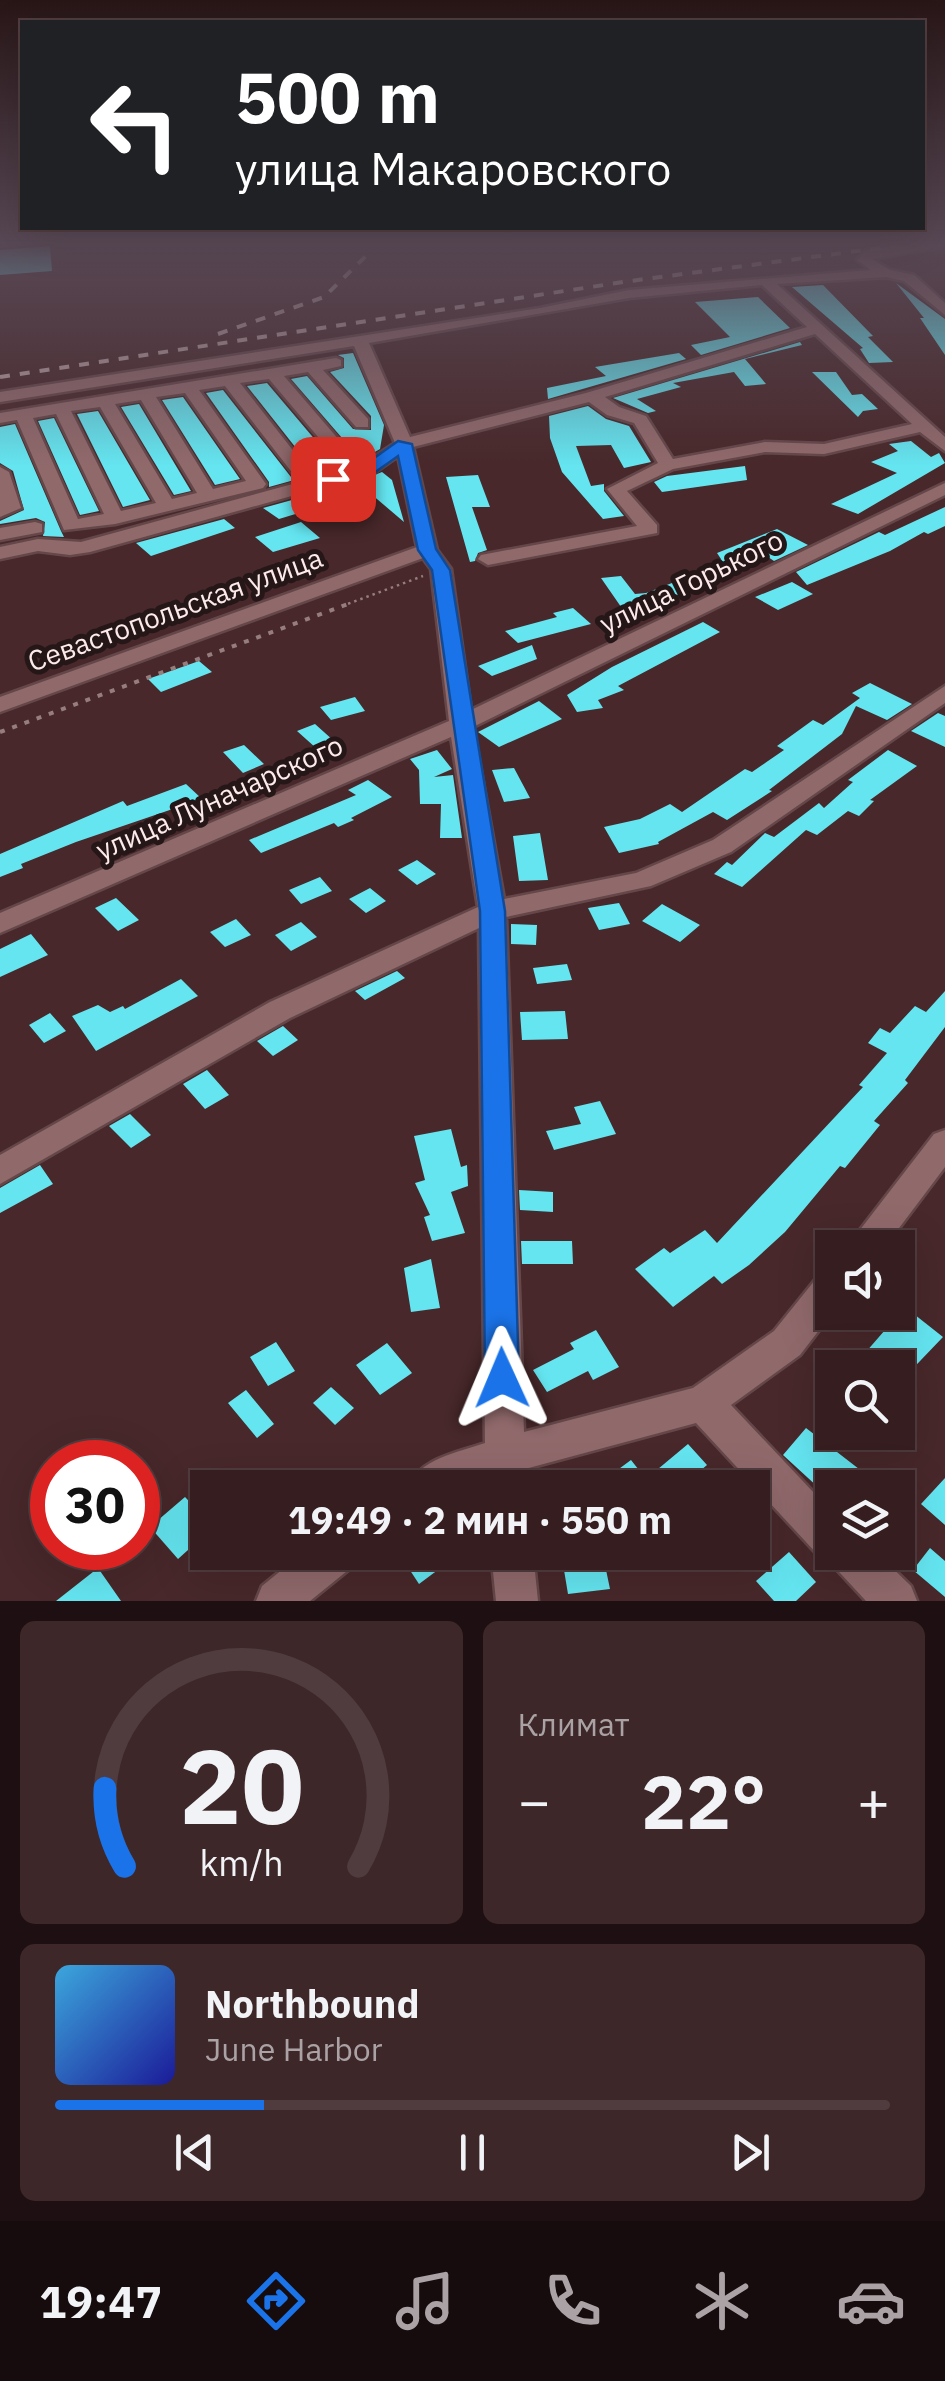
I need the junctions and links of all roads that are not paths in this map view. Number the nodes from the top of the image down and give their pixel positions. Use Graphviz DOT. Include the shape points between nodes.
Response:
graph roads {
  1 [pos="496,317"];
  2 [pos="804,317"];
  3 [pos="817,329"];
  4 [pos="360,340"];
  5 [pos="336,363"];
  6 [pos="312,366"];
  7 [pos="273,373"];
  8 [pos="229,380"];
  9 [pos="66,387"];
  10 [pos="189,387"];
  11 [pos="146,394"];
  12 [pos="592,396"];
  13 [pos="0,397"];
  14 [pos="105,401"];
  15 [pos="66,407"];
  16 [pos="22,414"];
  17 [pos="0,418"];
  18 [pos="362,424"];
  19 [pos="922,427"];
  20 [pos="404,444"];
  21 [pos="945,446"];
  22 [pos="668,465"];
  23 [pos="300,471"];
  24 [pos="0,472"];
  25 [pos="257,484"];
  26 [pos="945,488"];
  27 [pos="208,495"];
  28 [pos="167,506"];
  29 [pos="0,511"];
  30 [pos="115,518"];
  31 [pos="36,528"];
  32 [pos="0,534"];
  33 [pos="0,553"];
  34 [pos="488,559"];
  35 [pos="434,560"];
  36 [pos="945,693"];
  37 [pos="0,704"];
  38 [pos="461,724"];
  39 [pos="492,911"];
  40 [pos="0,924"];
  41 [pos="945,1143"];
  42 [pos="0,1172"];
  43 [pos="877,1230"];
  44 [pos="815,1308"];
  45 [pos="703,1403"];
  46 [pos="505,1470"];
  47 [pos="511,1470"];
  48 [pos="815,1523"];
  49 [pos="316,1570"];
  50 [pos="514,1570"];
  51 [pos="864,1570"];
  52 [pos="277,1601"];
  53 [pos="517,1601"];
  54 [pos="896,1601"];
  1 -- 4 [label="street"];
  2 -- 3 [label="street"];
  3 -- 12 [label="street"];
  3 -- 19 [label="street"];
  4 -- 9 [label="street"];
  4 -- 20 [label="street"];
  5 -- 6 [label="street"];
  6 -- 7 [label="street"];
  6 -- 18 [label="street"];
  7 -- 8 [label="street"];
  7 -- 23 [label="street" via="346,459"];
  8 -- 10 [label="street"];
  8 -- 23 [label="street"];
  9 -- 13 [label="street"];
  9 -- 15 [label="street"];
  10 -- 11 [label="street"];
  10 -- 25 [label="street"];
  11 -- 14 [label="street"];
  11 -- 27 [label="street"];
  12 -- 20 [label="street"];
  12 -- 22 [label="street" via="640,420"];
  14 -- 15 [label="street"];
  14 -- 28 [label="street"];
  15 -- 16 [label="street"];
  15 -- 30 [label="street"];
  16 -- 17 [label="street"];
  16 -- 30 [label="street" via="71,526"];
  19 -- 21 [label="street"];
  19 -- 22 [label="street" via="824,449 765,447"];
  20 -- 33 [label="street" via="368,470 84,548 31,546"];
  20 -- 35 [label="street"];
  22 -- 34 [label="street" via="616,489 650,529"];
  23 -- 25 [label="street"];
  24 -- 29 [label="street" via="12,508"];
  25 -- 27 [label="street"];
  26 -- 38 [label="street, улица Горького"];
  27 -- 28 [label="street"];
  28 -- 30 [label="street"];
  31 -- 32 [label="street"];
  35 -- 37 [label="street, Севастопольская улица"];
  35 -- 38 [label="street"];
  36 -- 39 [label="street" via="722,846 642,880"];
  38 -- 39 [label="street"];
  38 -- 40 [label="street, улица Луначарского"];
  39 -- 42 [label="street" via="280,1010"];
  39 -- 46 [label="street"];
  41 -- 43 [label="street"];
  44 -- 45 [label="street" via="788,1344"];
  45 -- 47 [label="street"];
  45 -- 48 [label="street"];
  49 -- 52 [label="street"];
  50 -- 53 [label="street"];
  51 -- 54 [label="street"];
}
